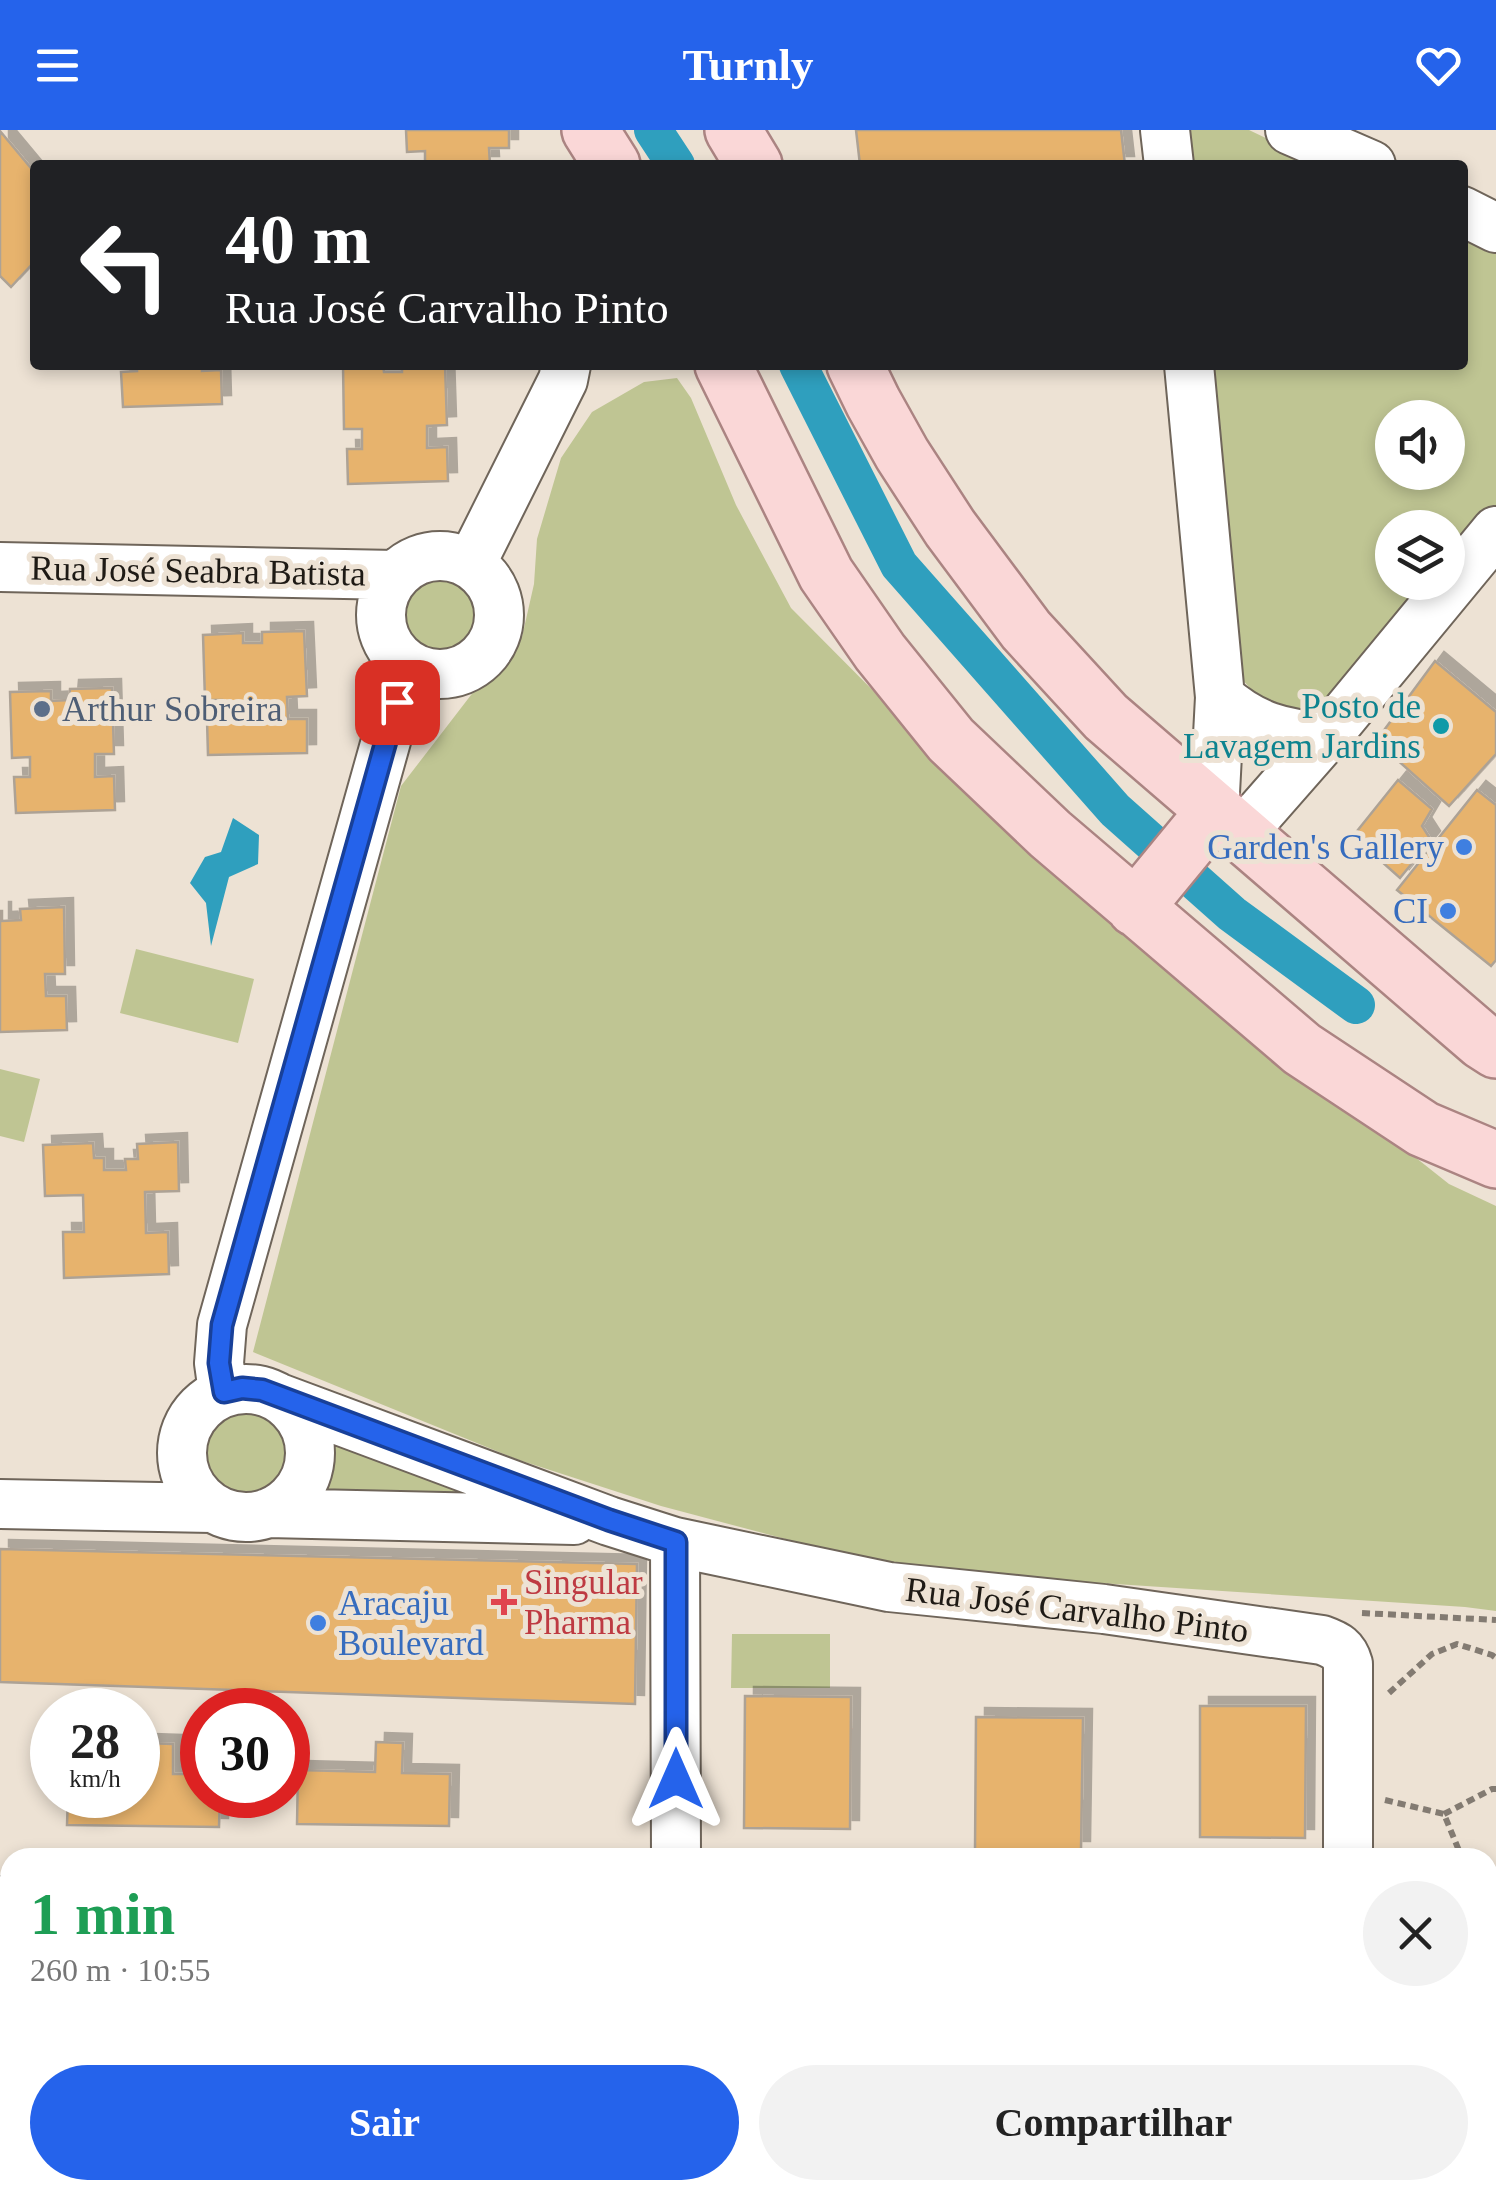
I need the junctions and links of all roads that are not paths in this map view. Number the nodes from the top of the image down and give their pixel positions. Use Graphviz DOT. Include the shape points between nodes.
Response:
graph roads {
  1 [pos="590,130"];
  2 [pos="733,130"];
  3 [pos="1165,130"];
  4 [pos="1290,130"];
  5 [pos="1388,130"];
  6 [pos="609,160"];
  7 [pos="751,160"];
  8 [pos="1168,160"];
  9 [pos="1360,160"];
  10 [pos="1371,160"];
  11 [pos="1468,214"];
  12 [pos="1496,228"];
  13 [pos="575,370"];
  14 [pos="725,370"];
  15 [pos="857,370"];
  16 [pos="1188,370"];
  17 [pos="1496,531"];
  18 [pos="472,564"];
  19 [pos="0,567"];
  20 [pos="396,575"];
  21 [pos="407,666"];
  22 [pos="1220,697"];
  23 [pos="1326,737"];
  24 [pos="1217,826"];
  25 [pos="1146,896"];
  26 [pos="1491,1038"];
  27 [pos="1496,1160"];
  28 [pos="224,1392"];
  29 [pos="279,1398"];
  30 [pos="0,1504"];
  31 [pos="212,1508"];
  32 [pos="268,1513"];
  33 [pos="609,1520"];
  34 [pos="676,1542"];
  35 [pos="676,1848"];
  36 [pos="1348,1848"];
  1 -- 6 [label="main road"];
  2 -- 7 [label="main road"];
  3 -- 8 [label="street"];
  4 -- 9 [label="street"];
  5 -- 10 [label="street"];
  11 -- 12 [label="street"];
  13 -- 18 [label="street"];
  14 -- 25 [label="main road" via="826,574 880,652 951,740 1050,834"];
  15 -- 24 [label="main road" via="950,528 1026,630"];
  16 -- 22 [label="street"];
  17 -- 23 [label="street"];
  18 -- 20 [label="street" via="432,555"];
  18 -- 21 [label="street" via="500,611 490,648 462,671 444,675"];
  19 -- 20 [label="street, Rua José Seabra Batista"];
  20 -- 21 [label="street" via="380,605 380,623"];
  21 -- 28 [label="street" via="222,1325"];
  22 -- 23 [label="street" via="1266,727"];
  22 -- 24 [label="street"];
  23 -- 24 [label="street"];
  24 -- 25 [label="main road"];
  24 -- 26 [label="main road"];
  25 -- 27 [label="main road" via="1302,1049 1424,1129"];
  28 -- 29 [label="street" via="262,1390"];
  28 -- 31 [label="street" via="192,1417 184,1436 186,1476"];
  29 -- 32 [label="street" via="305,1429 308,1470 300,1488"];
  29 -- 33 [label="street, Rua José Carvalho Pinto"];
  30 -- 31 [label="street"];
  31 -- 32 [label="street" via="249,1518"];
  32 -- 33 [label="street, Rua José Carvalho Pinto"];
  33 -- 34 [label="street, Rua José Carvalho Pinto"];
  34 -- 35 [label="street"];
  34 -- 36 [label="street, Rua José Carvalho Pinto" via="889,1588 1104,1609 1334,1644 1348,1664"];
}
